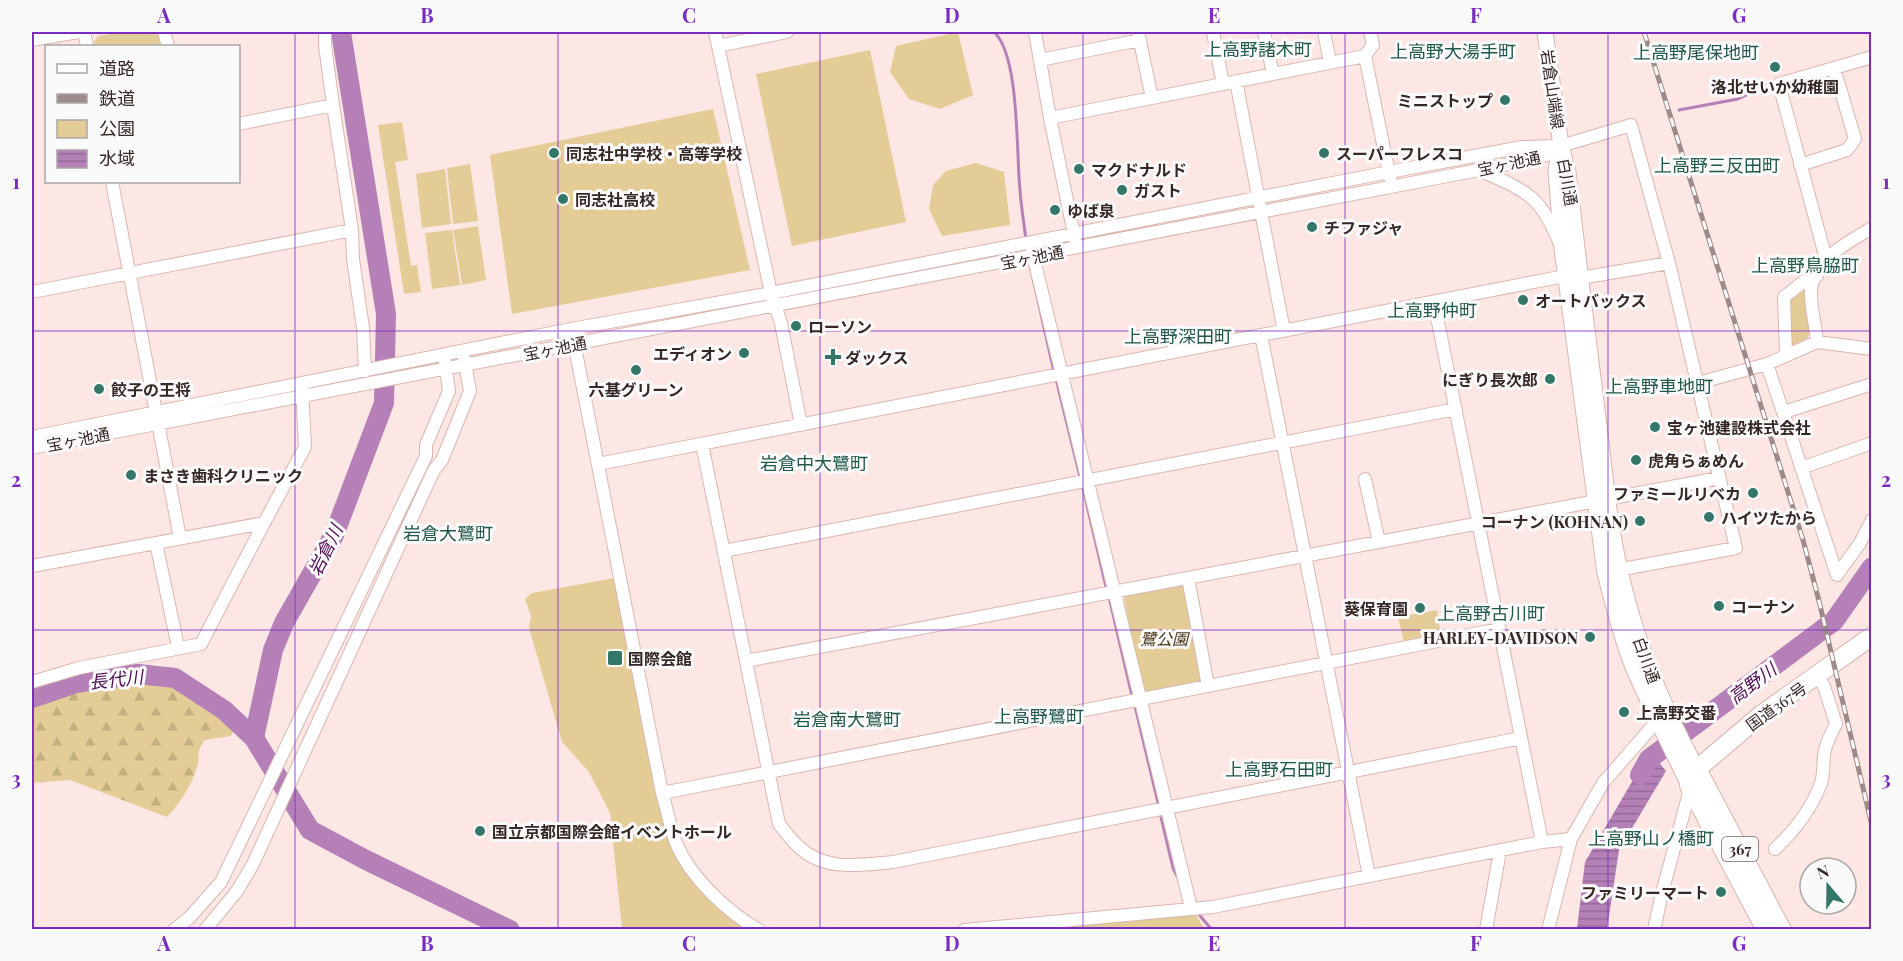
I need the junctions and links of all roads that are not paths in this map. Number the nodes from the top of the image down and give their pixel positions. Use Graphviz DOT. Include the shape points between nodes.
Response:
graph roads {
  1 [pos="78,32"];
  2 [pos="325,32"];
  3 [pos="716,32"];
  4 [pos="787,32"];
  5 [pos="1035,32"];
  6 [pos="1213,32"];
  7 [pos="1264,32"];
  8 [pos="1324,32"];
  9 [pos="1370,32"];
  10 [pos="1545,32"];
  11 [pos="1139,36"];
  12 [pos="32,40"];
  13 [pos="718,46"];
  14 [pos="1365,56"];
  15 [pos="1872,57"];
  16 [pos="1040,60"];
  17 [pos="1330,62"];
  18 [pos="1834,68"];
  19 [pos="1273,74"];
  20 [pos="1229,83"];
  21 [pos="1152,98"];
  22 [pos="333,105"];
  23 [pos="1050,118"];
  24 [pos="240,124"];
  25 [pos="1561,146"];
  26 [pos="1800,165"];
  27 [pos="1479,170"];
  28 [pos="1389,172"];
  29 [pos="112,183"];
  30 [pos="1392,187"];
  31 [pos="1259,199"];
  32 [pos="1262,213"];
  33 [pos="1872,228"];
  34 [pos="352,230"];
  35 [pos="1074,233"];
  36 [pos="1030,242"];
  37 [pos="1076,248"];
  38 [pos="1562,249"];
  39 [pos="1034,256"];
  40 [pos="1826,259"];
  41 [pos="1669,263"];
  42 [pos="129,273"];
  43 [pos="1816,276"];
  44 [pos="1573,277"];
  45 [pos="32,292"];
  46 [pos="771,293"];
  47 [pos="1434,302"];
  48 [pos="777,306"];
  49 [pos="571,329"];
  50 [pos="1284,331"];
  51 [pos="1262,335"];
  52 [pos="1817,342"];
  53 [pos="574,344"];
  54 [pos="1872,350"];
  55 [pos="463,351"];
  56 [pos="444,355"];
  57 [pos="1786,355"];
  58 [pos="465,364"];
  59 [pos="1767,364"];
  60 [pos="446,368"];
  61 [pos="398,371"];
  62 [pos="1062,374"];
  63 [pos="368,375"];
  64 [pos="1698,383"];
  65 [pos="1872,384"];
  66 [pos="302,389"];
  67 [pos="1456,409"];
  68 [pos="155,411"];
  69 [pos="1784,412"];
  70 [pos="158,424"];
  71 [pos="801,425"];
  72 [pos="32,437"];
  73 [pos="1283,443"];
  74 [pos="1872,443"];
  75 [pos="702,444"];
  76 [pos="32,448"];
  77 [pos="597,465"];
  78 [pos="1801,468"];
  79 [pos="1719,478"];
  80 [pos="1365,479"];
  81 [pos="1088,480"];
  82 [pos="1602,500"];
  83 [pos="1872,520"];
  84 [pos="264,523"];
  85 [pos="1478,523"];
  86 [pos="180,538"];
  87 [pos="1379,542"];
  88 [pos="156,543"];
  89 [pos="724,551"];
  90 [pos="1305,556"];
  91 [pos="32,566"];
  92 [pos="1612,571"];
  93 [pos="1188,578"];
  94 [pos="1114,592"];
  95 [pos="1499,629"];
  96 [pos="1871,637"];
  97 [pos="178,647"];
  98 [pos="746,661"];
  99 [pos="1327,663"];
  100 [pos="1817,677"];
  101 [pos="32,682"];
  102 [pos="1208,686"];
  103 [pos="1140,699"];
  104 [pos="1664,725"];
  105 [pos="1521,738"];
  106 [pos="769,772"];
  107 [pos="1691,773"];
  108 [pos="1349,774"];
  109 [pos="662,793"];
  110 [pos="1167,807"];
  111 [pos="1571,839"];
  112 [pos="1542,842"];
  113 [pos="1775,849"];
  114 [pos="1500,851"];
  115 [pos="1369,876"];
  116 [pos="1191,908"];
  117 [pos="174,930"];
  118 [pos="205,930"];
  119 [pos="759,930"];
  120 [pos="964,930"];
  121 [pos="1486,930"];
  122 [pos="1548,930"];
  123 [pos="1654,930"];
  124 [pos="1766,930"];
  125 [pos="1782,930"];
  1 -- 12 [label="street"];
  2 -- 22 [label="street"];
  3 -- 13 [label="street"];
  4 -- 13 [label="street"];
  5 -- 16 [label="street"];
  6 -- 20 [label="street"];
  7 -- 19 [label="street"];
  8 -- 17 [label="street"];
  9 -- 14 [label="street" via="1373,45"];
  10 -- 25 [label="main road, 岩倉山端線"];
  11 -- 16 [label="street"];
  11 -- 21 [label="street"];
  13 -- 46 [label="street"];
  14 -- 17 [label="street"];
  14 -- 28 [label="street"];
  15 -- 18 [label="street"];
  16 -- 23 [label="street"];
  17 -- 19 [label="street"];
  18 -- 26 [label="street" via="1855,139 1847,150"];
  18 -- 26 [label="street" via="1779,84"];
  19 -- 20 [label="street"];
  20 -- 21 [label="street"];
  20 -- 31 [label="street"];
  21 -- 23 [label="street"];
  22 -- 24 [label="street"];
  22 -- 34 [label="street"];
  23 -- 35 [label="street"];
  25 -- 27 [label="street, 宝ヶ池通" via="1547,155"];
  25 -- 28 [label="street, 宝ヶ池通" via="1522,147"];
  25 -- 38 [label="main road, 白川通" via="1556,170"];
  25 -- 41 [label="street" via="1631,125"];
  25 -- 44 [label="main road, 白川通" via="1568,172"];
  26 -- 40 [label="street"];
  27 -- 30 [label="street, 宝ヶ池通"];
  27 -- 38 [label="street" via="1522,189 1538,204 1550,220"];
  28 -- 30 [label="street"];
  28 -- 31 [label="street, 宝ヶ池通"];
  29 -- 42 [label="street"];
  30 -- 32 [label="street, 宝ヶ池通"];
  31 -- 32 [label="street"];
  31 -- 35 [label="street, 宝ヶ池通"];
  32 -- 37 [label="street, 宝ヶ池通"];
  32 -- 50 [label="street"];
  33 -- 40 [label="street"];
  34 -- 42 [label="street"];
  34 -- 63 [label="street"];
  35 -- 36 [label="street, 宝ヶ池通"];
  35 -- 37 [label="street"];
  36 -- 39 [label="street"];
  36 -- 46 [label="street, 宝ヶ池通"];
  37 -- 39 [label="street, 宝ヶ池通"];
  38 -- 44 [label="main road, 白川通"];
  39 -- 48 [label="street, 宝ヶ池通"];
  39 -- 62 [label="street"];
  40 -- 43 [label="street"];
  41 -- 44 [label="street"];
  41 -- 64 [label="street"];
  42 -- 45 [label="street"];
  42 -- 68 [label="street"];
  43 -- 52 [label="street" via="1811,289"];
  43 -- 57 [label="street" via="1784,297"];
  44 -- 47 [label="street"];
  44 -- 82 [label="main road, 白川通"];
  46 -- 48 [label="street"];
  46 -- 49 [label="street, 宝ヶ池通"];
  47 -- 50 [label="street"];
  47 -- 67 [label="street"];
  48 -- 53 [label="street, 宝ヶ池通"];
  48 -- 71 [label="street"];
  49 -- 53 [label="street"];
  49 -- 55 [label="street, 宝ヶ池通"];
  50 -- 51 [label="street"];
  51 -- 62 [label="street"];
  51 -- 73 [label="street"];
  52 -- 54 [label="street"];
  52 -- 57 [label="street"];
  53 -- 58 [label="street, 宝ヶ池通"];
  53 -- 77 [label="street"];
  55 -- 56 [label="street, 宝ヶ池通"];
  55 -- 58 [label="street"];
  56 -- 60 [label="street"];
  56 -- 61 [label="street, 宝ヶ池通"];
  57 -- 59 [label="street"];
  58 -- 60 [label="street, 宝ヶ池通"];
  58 -- 118 [label="street" via="470,391 442,460 269,828 237,891"];
  59 -- 64 [label="street"];
  59 -- 69 [label="street"];
  60 -- 61 [label="street, 宝ヶ池通"];
  60 -- 117 [label="street" via="449,391 426,445 426,456 257,810 221,882"];
  61 -- 63 [label="street, 宝ヶ池通"];
  62 -- 71 [label="street"];
  62 -- 81 [label="street"];
  63 -- 66 [label="street, 宝ヶ池通"];
  64 -- 79 [label="street"];
  65 -- 69 [label="street"];
  66 -- 68 [label="street, 宝ヶ池通"];
  66 -- 70 [label="street, 宝ヶ池通"];
  66 -- 84 [label="street" via="305,447"];
  67 -- 73 [label="street"];
  67 -- 85 [label="street"];
  68 -- 70 [label="street"];
  68 -- 72 [label="street, 宝ヶ池通"];
  69 -- 78 [label="street"];
  70 -- 76 [label="street, 宝ヶ池通"];
  70 -- 86 [label="street"];
  71 -- 75 [label="street"];
  73 -- 81 [label="street"];
  73 -- 90 [label="street"];
  74 -- 78 [label="street"];
  75 -- 77 [label="street"];
  75 -- 89 [label="street"];
  77 -- 109 [label="street"];
  78 -- 83 [label="street" via="1837,575"];
  79 -- 82 [label="street"];
  79 -- 92 [label="street" via="1736,548"];
  80 -- 87 [label="street"];
  81 -- 89 [label="street"];
  81 -- 94 [label="street"];
  82 -- 85 [label="street"];
  82 -- 92 [label="main road, 白川通"];
  84 -- 86 [label="street"];
  84 -- 97 [label="street" via="201,644"];
  85 -- 87 [label="street"];
  85 -- 95 [label="street"];
  86 -- 88 [label="street"];
  87 -- 90 [label="street"];
  88 -- 91 [label="street"];
  88 -- 97 [label="street"];
  89 -- 98 [label="street"];
  90 -- 93 [label="street"];
  90 -- 99 [label="street"];
  92 -- 104 [label="main road, 白川通" via="1613,604 1632,665"];
  93 -- 94 [label="street"];
  93 -- 102 [label="street"];
  94 -- 98 [label="street"];
  94 -- 103 [label="street"];
  95 -- 99 [label="street"];
  95 -- 105 [label="street"];
  96 -- 100 [label="highway, 国道367号"];
  97 -- 101 [label="street"];
  98 -- 106 [label="street"];
  99 -- 102 [label="street"];
  99 -- 108 [label="street"];
  100 -- 107 [label="highway, 国道367号" via="1762,714"];
  100 -- 113 [label="street" via="1824,686 1836,724 1824,753 1821,783 1790,835"];
  102 -- 103 [label="street"];
  103 -- 106 [label="street"];
  103 -- 110 [label="street"];
  104 -- 107 [label="main road, 白川通"];
  104 -- 111 [label="street" via="1603,783"];
  105 -- 108 [label="street"];
  105 -- 112 [label="street"];
  106 -- 109 [label="street"];
  106 -- 110 [label="street" via="779,824 798,847 820,861 847,866 894,862"];
  107 -- 123 [label="street"];
  107 -- 124 [label="highway, 白川通 / 367"];
  107 -- 125 [label="highway, 白川通 / 367"];
  108 -- 110 [label="street"];
  108 -- 115 [label="street"];
  109 -- 119 [label="street" via="677,844 696,874 724,906"];
  110 -- 116 [label="street"];
  111 -- 112 [label="street"];
  111 -- 122 [label="street"];
  112 -- 114 [label="street"];
  114 -- 115 [label="street"];
  114 -- 121 [label="street"];
  115 -- 116 [label="street"];
  116 -- 120 [label="street"];
}
